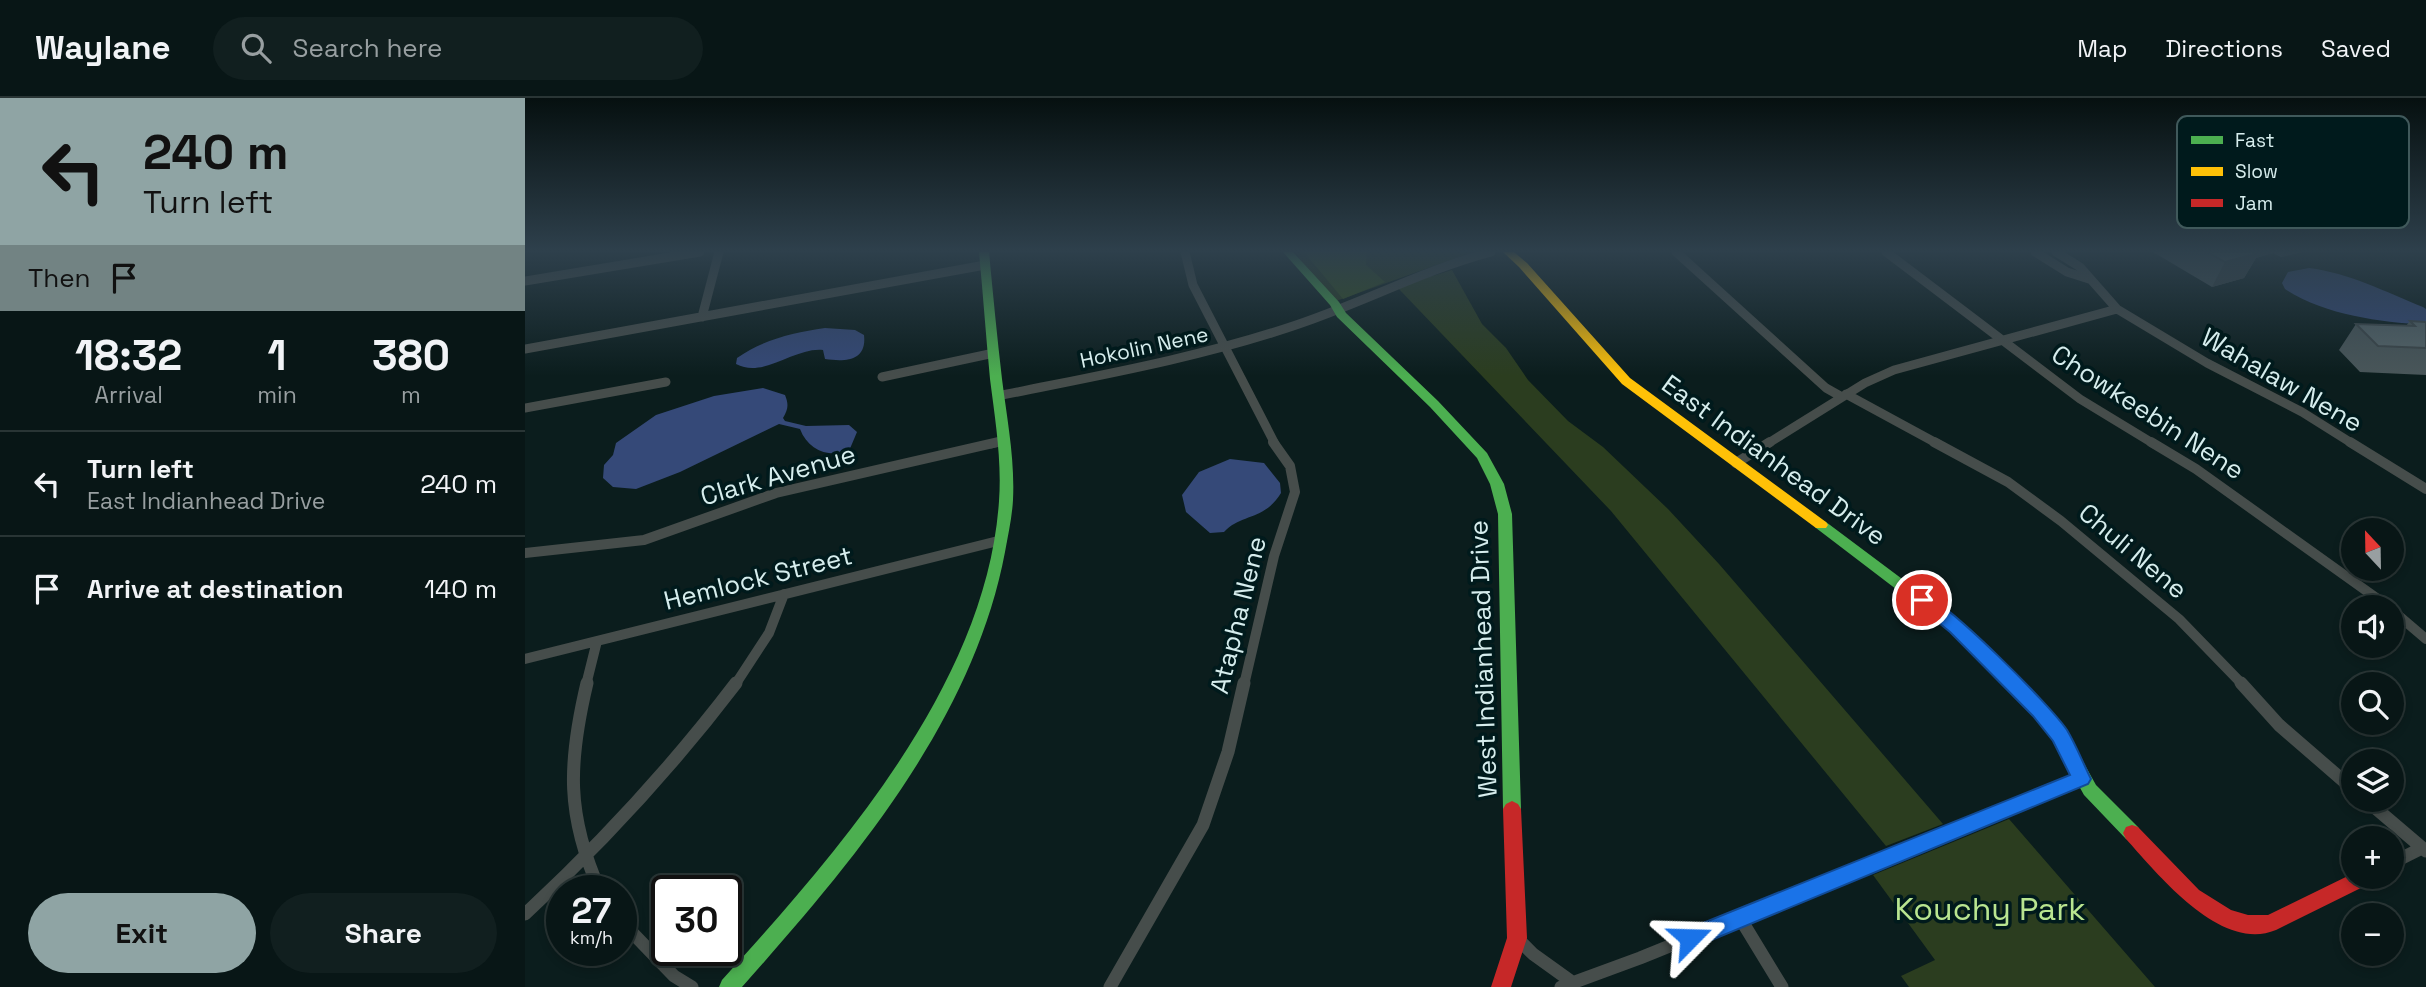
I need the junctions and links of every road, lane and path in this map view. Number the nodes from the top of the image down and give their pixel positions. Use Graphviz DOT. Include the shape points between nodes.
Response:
graph roads {
  1 [pos="708,293"];
  2 [pos="814,293"];
  3 [pos="987,293"];
  4 [pos="1197,293"];
  5 [pos="1324,293"];
  6 [pos="1376,293"];
  7 [pos="1548,293"];
  8 [pos="1722,293"];
  9 [pos="1941,293"];
  10 [pos="2103,293"];
  11 [pos="1338,309"];
  12 [pos="2117,309"];
  13 [pos="702,317"];
  14 [pos="2003,340"];
  15 [pos="1224,347"];
  16 [pos="525,349"];
  17 [pos="993,353"];
  18 [pos="882,377"];
  19 [pos="666,382"];
  20 [pos="1844,395"];
  21 [pos="999,396"];
  22 [pos="525,408"];
  23 [pos="1003,442"];
  24 [pos="1736,463"];
  25 [pos="2426,489"];
  26 [pos="1002,540"];
  27 [pos="525,553"];
  28 [pos="785,594"];
  29 [pos="2372,595"];
  30 [pos="2404,620"];
  31 [pos="2426,639"];
  32 [pos="597,641"];
  33 [pos="525,659"];
  34 [pos="2081,779"];
  35 [pos="2341,779"];
  36 [pos="2379,812"];
  37 [pos="2424,849"];
  38 [pos="2404,858"];
  39 [pos="584,860"];
  40 [pos="592,875"];
  41 [pos="2341,888"];
  42 [pos="525,914"];
  43 [pos="1740,918"];
  44 [pos="637,938"];
  45 [pos="1517,938"];
  46 [pos="1566,985"];
  47 [pos="692,987"];
  48 [pos="729,987"];
  49 [pos="1110,987"];
  50 [pos="1501,987"];
  51 [pos="1782,987"];
  1 -- 13 [label="street"];
  2 -- 13 [label="street"];
  3 -- 17 [label="street"];
  4 -- 15 [label="street, Atapha Nene"];
  5 -- 11 [label="street, West Indianhead Drive"];
  6 -- 11 [label="street, Hokolin Nene"];
  7 -- 24 [label="street, East Indianhead Drive" via="1626,381"];
  8 -- 20 [label="street, Chuli Nene" via="1826,388"];
  9 -- 14 [label="street, Chowkeebin Nene"];
  10 -- 12 [label="street, Wahalaw Nene"];
  11 -- 15 [label="street, Hokolin Nene"];
  11 -- 45 [label="street, West Indianhead Drive" via="1467,438 1492,470 1497,485 1505,514"];
  12 -- 14 [label="street"];
  12 -- 25 [label="street, Wahalaw Nene" via="2302,412"];
  13 -- 16 [label="street"];
  14 -- 20 [label="street" via="1894,370"];
  14 -- 29 [label="street, Chowkeebin Nene" via="2080,399 2196,469"];
  15 -- 21 [label="street, Hokolin Nene"];
  15 -- 49 [label="street, Atapha Nene" via="1290,466 1295,492 1274,556 1228,752 1203,825"];
  17 -- 18 [label="street"];
  17 -- 21 [label="street"];
  19 -- 22 [label="street"];
  20 -- 24 [label="street"];
  20 -- 35 [label="street, Chuli Nene" via="2008,482 2061,521 2188,627 2279,725"];
  21 -- 23 [label="street"];
  23 -- 26 [label="street" via="1006,495"];
  23 -- 27 [label="street, Clark Avenue" via="766,496 644,540"];
  24 -- 34 [label="street, East Indianhead Drive" via="1956,627 2060,736"];
  26 -- 28 [label="street, Hemlock Street"];
  26 -- 48 [label="street" via="995,574 968,646 921,738 819,886"];
  28 -- 32 [label="street, Hemlock Street"];
  28 -- 39 [label="street" via="772,629 693,743"];
  30 -- 31 [label="street, Chowkeebin Nene"];
  32 -- 33 [label="street, Hemlock Street"];
  32 -- 39 [label="street" via="576,723 571,768"];
  34 -- 41 [label="street, East Indianhead Drive" via="2189,892 2233,923 2269,924"];
  34 -- 43 [label="street"];
  36 -- 37 [label="street"];
  37 -- 38 [label="street"];
  39 -- 40 [label="street"];
  39 -- 42 [label="street"];
  43 -- 46 [label="street"];
  43 -- 51 [label="street"];
  44 -- 47 [label="street" via="674,976"];
  45 -- 46 [label="street"];
  45 -- 50 [label="street, West Indianhead Drive"];
}
